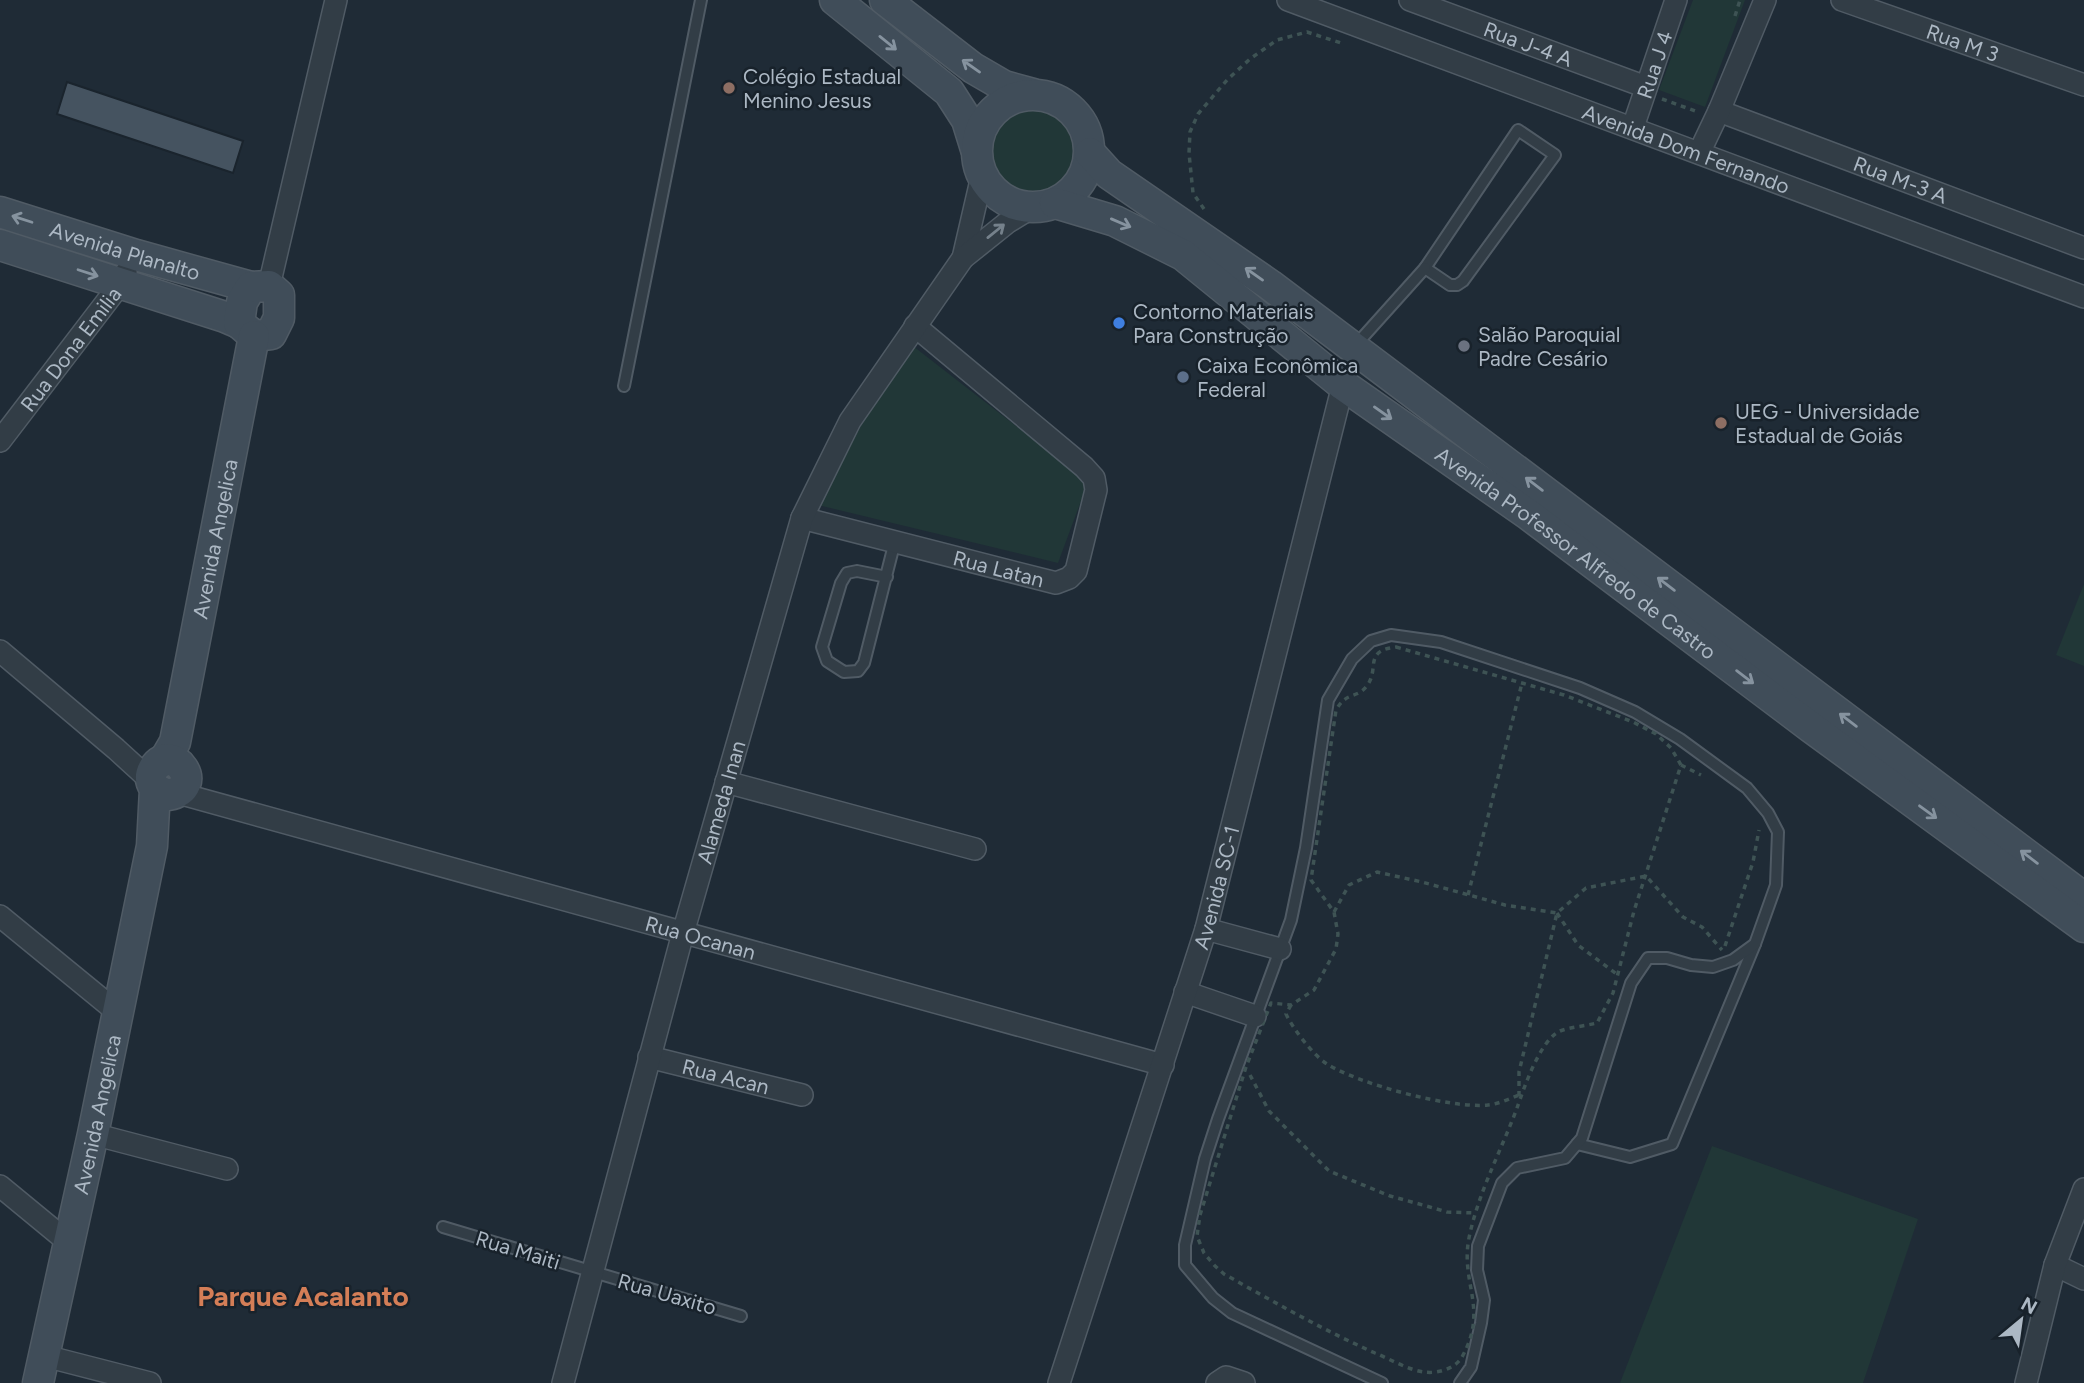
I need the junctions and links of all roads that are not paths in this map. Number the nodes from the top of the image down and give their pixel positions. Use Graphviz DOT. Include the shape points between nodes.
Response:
graph roads {
  1 [pos="337,0"];
  2 [pos="701,0"];
  3 [pos="835,0"];
  4 [pos="885,0"];
  5 [pos="1288,0"];
  6 [pos="1410,0"];
  7 [pos="1676,0"];
  8 [pos="1765,0"];
  9 [pos="1842,0"];
  10 [pos="2084,85"];
  11 [pos="1651,92"];
  12 [pos="1033,94"];
  13 [pos="1711,111"];
  14 [pos="1633,127"];
  15 [pos="1090,153"];
  16 [pos="1699,153"];
  17 [pos="979,163"];
  18 [pos="1043,206"];
  19 [pos="0,212"];
  20 [pos="0,245"];
  21 [pos="2084,248"];
  22 [pos="136,255"];
  23 [pos="962,258"];
  24 [pos="1425,268"];
  25 [pos="121,283"];
  26 [pos="260,286"];
  27 [pos="2084,297"];
  28 [pos="915,326"];
  29 [pos="246,330"];
  30 [pos="1353,348"];
  31 [pos="1343,385"];
  32 [pos="624,386"];
  33 [pos="0,442"];
  34 [pos="802,518"];
  35 [pos="895,541"];
  36 [pos="887,577"];
  37 [pos="0,651"];
  38 [pos="169,774"];
  39 [pos="726,782"];
  40 [pos="975,849"];
  41 [pos="2084,898"];
  42 [pos="0,916"];
  43 [pos="2084,927"];
  44 [pos="1206,929"];
  45 [pos="683,933"];
  46 [pos="1755,944"];
  47 [pos="1280,950"];
  48 [pos="1185,992"];
  49 [pos="116,1012"];
  50 [pos="1255,1016"];
  51 [pos="649,1058"];
  52 [pos="1163,1065"];
  53 [pos="802,1095"];
  54 [pos="93,1133"];
  55 [pos="1577,1144"];
  56 [pos="227,1169"];
  57 [pos="0,1186"];
  58 [pos="2084,1189"];
  59 [pos="443,1227"];
  60 [pos="68,1242"];
  61 [pos="2055,1265"];
  62 [pos="592,1273"];
  63 [pos="2084,1279"];
  64 [pos="741,1316"];
  65 [pos="41,1369"];
  66 [pos="1220,1381"];
  67 [pos="150,1383"];
  68 [pos="563,1383"];
  69 [pos="1059,1383"];
  70 [pos="1244,1383"];
  71 [pos="1382,1383"];
  72 [pos="1460,1383"];
  73 [pos="2026,1383"];
  1 -- 26 [label="street"];
  2 -- 32 [label="lane"];
  3 -- 17 [label="main road, one-way" via="949,92 967,120"];
  12 -- 4 [label="main road, one-way" via="1004,86 973,68"];
  5 -- 14 [label="street, Avenida Dom Fernando"];
  6 -- 11 [label="street, Rua J-4 A"];
  7 -- 11 [label="street, Rua J 4"];
  8 -- 13 [label="street"];
  9 -- 10 [label="street, Rua M 3"];
  11 -- 14 [label="street, Rua J 4"];
  12 -- 15 [label="main road" via="1055,99 1074,112 1089,139"];
  12 -- 17 [label="main road" via="1011,98 993,110 981,128"];
  13 -- 16 [label="street"];
  13 -- 21 [label="street, Rua M-3 A"];
  14 -- 16 [label="street, Avenida Dom Fernando"];
  15 -- 18 [label="main road" via="1085,174 1073,191"];
  30 -- 15 [label="main road, Avenida Professor Alfredo de Castro, one-way" via="1110,174"];
  16 -- 27 [label="street, Avenida Dom Fernando"];
  17 -- 18 [label="main road" via="991,189 1002,199 1016,205"];
  17 -- 23 [label="street, Alameda Inan"];
  23 -- 18 [label="street, Alameda Inan, one-way" via="1008,222"];
  18 -- 31 [label="main road, Avenida Professor Alfredo de Castro, one-way" via="1115,220 1183,255"];
  22 -- 19 [label="main road, Avenida Planalto, one-way"];
  20 -- 25 [label="main road, Avenida Planalto, one-way"];
  22 -- 25 [label="street, Rua Dona Emilia"];
  22 -- 26 [label="main road, Avenida Planalto"];
  23 -- 28 [label="street, Alameda Inan"];
  24 -- 24 [label="lane" via="1518,130 1555,155 1463,281 1450,285"];
  24 -- 30 [label="lane"];
  25 -- 29 [label="main road, Avenida Planalto"];
  25 -- 33 [label="street, Rua Dona Emilia"];
  26 -- 29 [label="main road" via="278,295 279,318 271,334"];
  28 -- 34 [label="street, Alameda Inan" via="850,421"];
  28 -- 35 [label="street, Rua Latan" via="1084,467 1094,478 1096,489 1076,571 1056,583"];
  29 -- 38 [label="main road, Avenida Angelica"];
  41 -- 30 [label="main road, Avenida Professor Alfredo de Castro, one-way"];
  31 -- 43 [label="main road, Avenida Professor Alfredo de Castro, one-way" via="1529,515"];
  31 -- 44 [label="street, Avenida SC-1"];
  34 -- 35 [label="street, Rua Latan"];
  34 -- 39 [label="street, Alameda Inan"];
  35 -- 36 [label="lane"];
  36 -- 36 [label="lane" via="864,663 858,671 844,672 827,661 822,647 841,583 847,573 858,571"];
  37 -- 38 [label="street, Rua Ocanan" via="116,749"];
  38 -- 45 [label="street, Rua Ocanan" via="239,809"];
  38 -- 49 [label="main road, Avenida Angelica"];
  39 -- 40 [label="street"];
  39 -- 45 [label="street, Alameda Inan"];
  42 -- 49 [label="street"];
  44 -- 47 [label="street"];
  44 -- 48 [label="street, Avenida SC-1"];
  45 -- 51 [label="street, Alameda Inan"];
  45 -- 52 [label="street, Rua Ocanan"];
  46 -- 47 [label="lane" via="1776,885 1778,832 1747,788 1635,712 1580,688 1441,642 1391,635 1371,641 1352,659 1328,700 1306,848"];
  46 -- 55 [label="lane" via="1672,1144 1630,1157"];
  46 -- 55 [label="lane" via="1713,967 1648,958 1631,983"];
  47 -- 50 [label="lane"];
  48 -- 50 [label="street"];
  48 -- 52 [label="street, Avenida SC-1"];
  49 -- 54 [label="main road, Avenida Angelica"];
  50 -- 71 [label="lane" via="1205,1159 1185,1245 1185,1265 1213,1298 1232,1312"];
  51 -- 53 [label="street, Rua Acan"];
  51 -- 62 [label="street, Alameda Inan"];
  52 -- 69 [label="street, Avenida SC-1"];
  54 -- 56 [label="street"];
  54 -- 60 [label="main road, Avenida Angelica"];
  55 -- 72 [label="lane" via="1565,1158 1517,1168 1502,1183 1478,1245 1477,1270 1484,1300 1471,1367"];
  57 -- 60 [label="street"];
  58 -- 61 [label="street"];
  59 -- 62 [label="lane, Rua Maiti"];
  60 -- 65 [label="main road, Avenida Angelica"];
  61 -- 63 [label="street"];
  61 -- 73 [label="street"];
  62 -- 64 [label="lane, Rua Uaxito"];
  62 -- 68 [label="street, Alameda Inan"];
  65 -- 67 [label="street"];
  66 -- 70 [label="street" via="1230,1378"];
}
